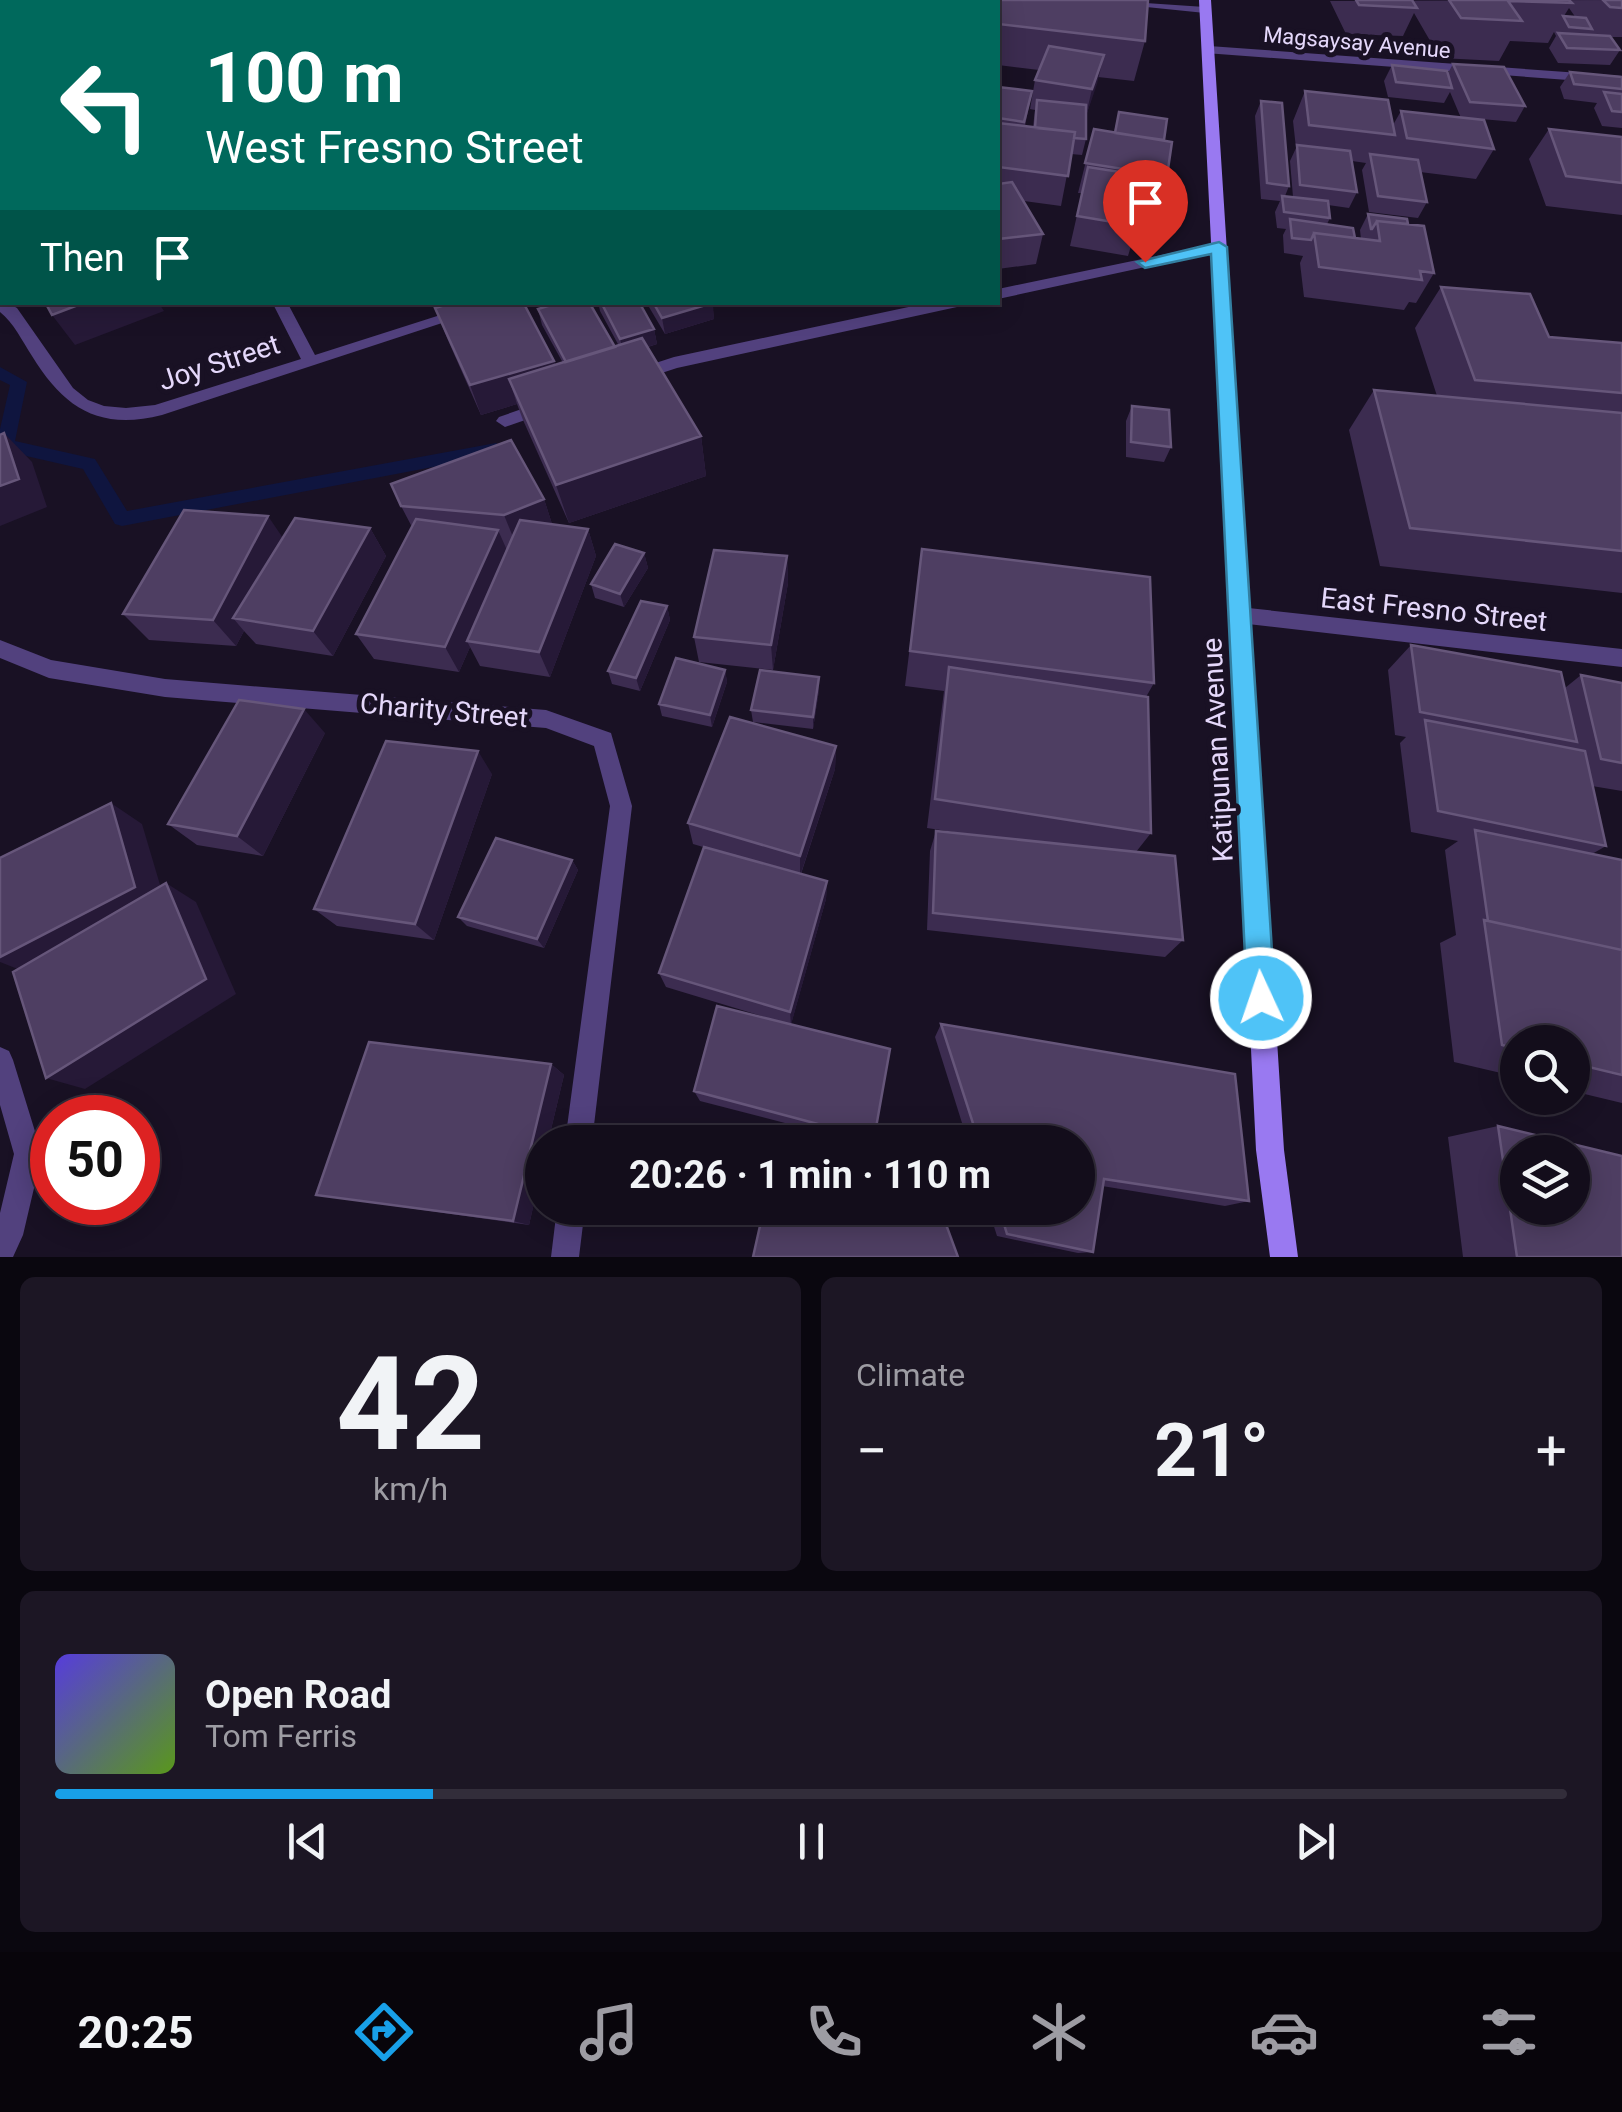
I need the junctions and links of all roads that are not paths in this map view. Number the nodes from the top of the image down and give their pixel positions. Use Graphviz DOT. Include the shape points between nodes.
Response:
graph roads {
  1 [pos="1106,0"];
  2 [pos="1205,5"];
  3 [pos="1209,50"];
  4 [pos="1622,80"];
  5 [pos="1219,247"];
  6 [pos="1000,294"];
  7 [pos="1,305"];
  8 [pos="281,305"];
  9 [pos="488,305"];
  10 [pos="944,305"];
  11 [pos="310,361"];
  12 [pos="618,382"];
  13 [pos="561,402"];
  14 [pos="505,421"];
  15 [pos="1239,616"];
  16 [pos="0,649"];
  17 [pos="1622,658"];
  18 [pos="0,1060"];
  19 [pos="581,1125"];
  20 [pos="569,1225"];
  21 [pos="0,1252"];
  22 [pos="565,1257"];
  23 [pos="1284,1257"];
  1 -- 2 [label="street"];
  2 -- 3 [label="main road, Katipunan Avenue"];
  3 -- 4 [label="street, Magsaysay Avenue"];
  3 -- 5 [label="main road, Katipunan Avenue"];
  5 -- 6 [label="street"];
  5 -- 15 [label="main road, Katipunan Avenue"];
  7 -- 11 [label="street, Joy Street" via="75,402 99,414 156,411"];
  8 -- 11 [label="street"];
  9 -- 11 [label="street, Joy Street"];
  10 -- 12 [label="street" via="674,363"];
  13 -- 14 [label="street"];
  15 -- 17 [label="street, East Fresno Street"];
  15 -- 23 [label="main road, Katipunan Avenue" via="1270,1150"];
  16 -- 19 [label="street, Charity Street" via="49,669 165,688 546,719 603,740 621,806"];
  18 -- 21 [label="street" via="28,1154"];
  20 -- 22 [label="street"];
}
